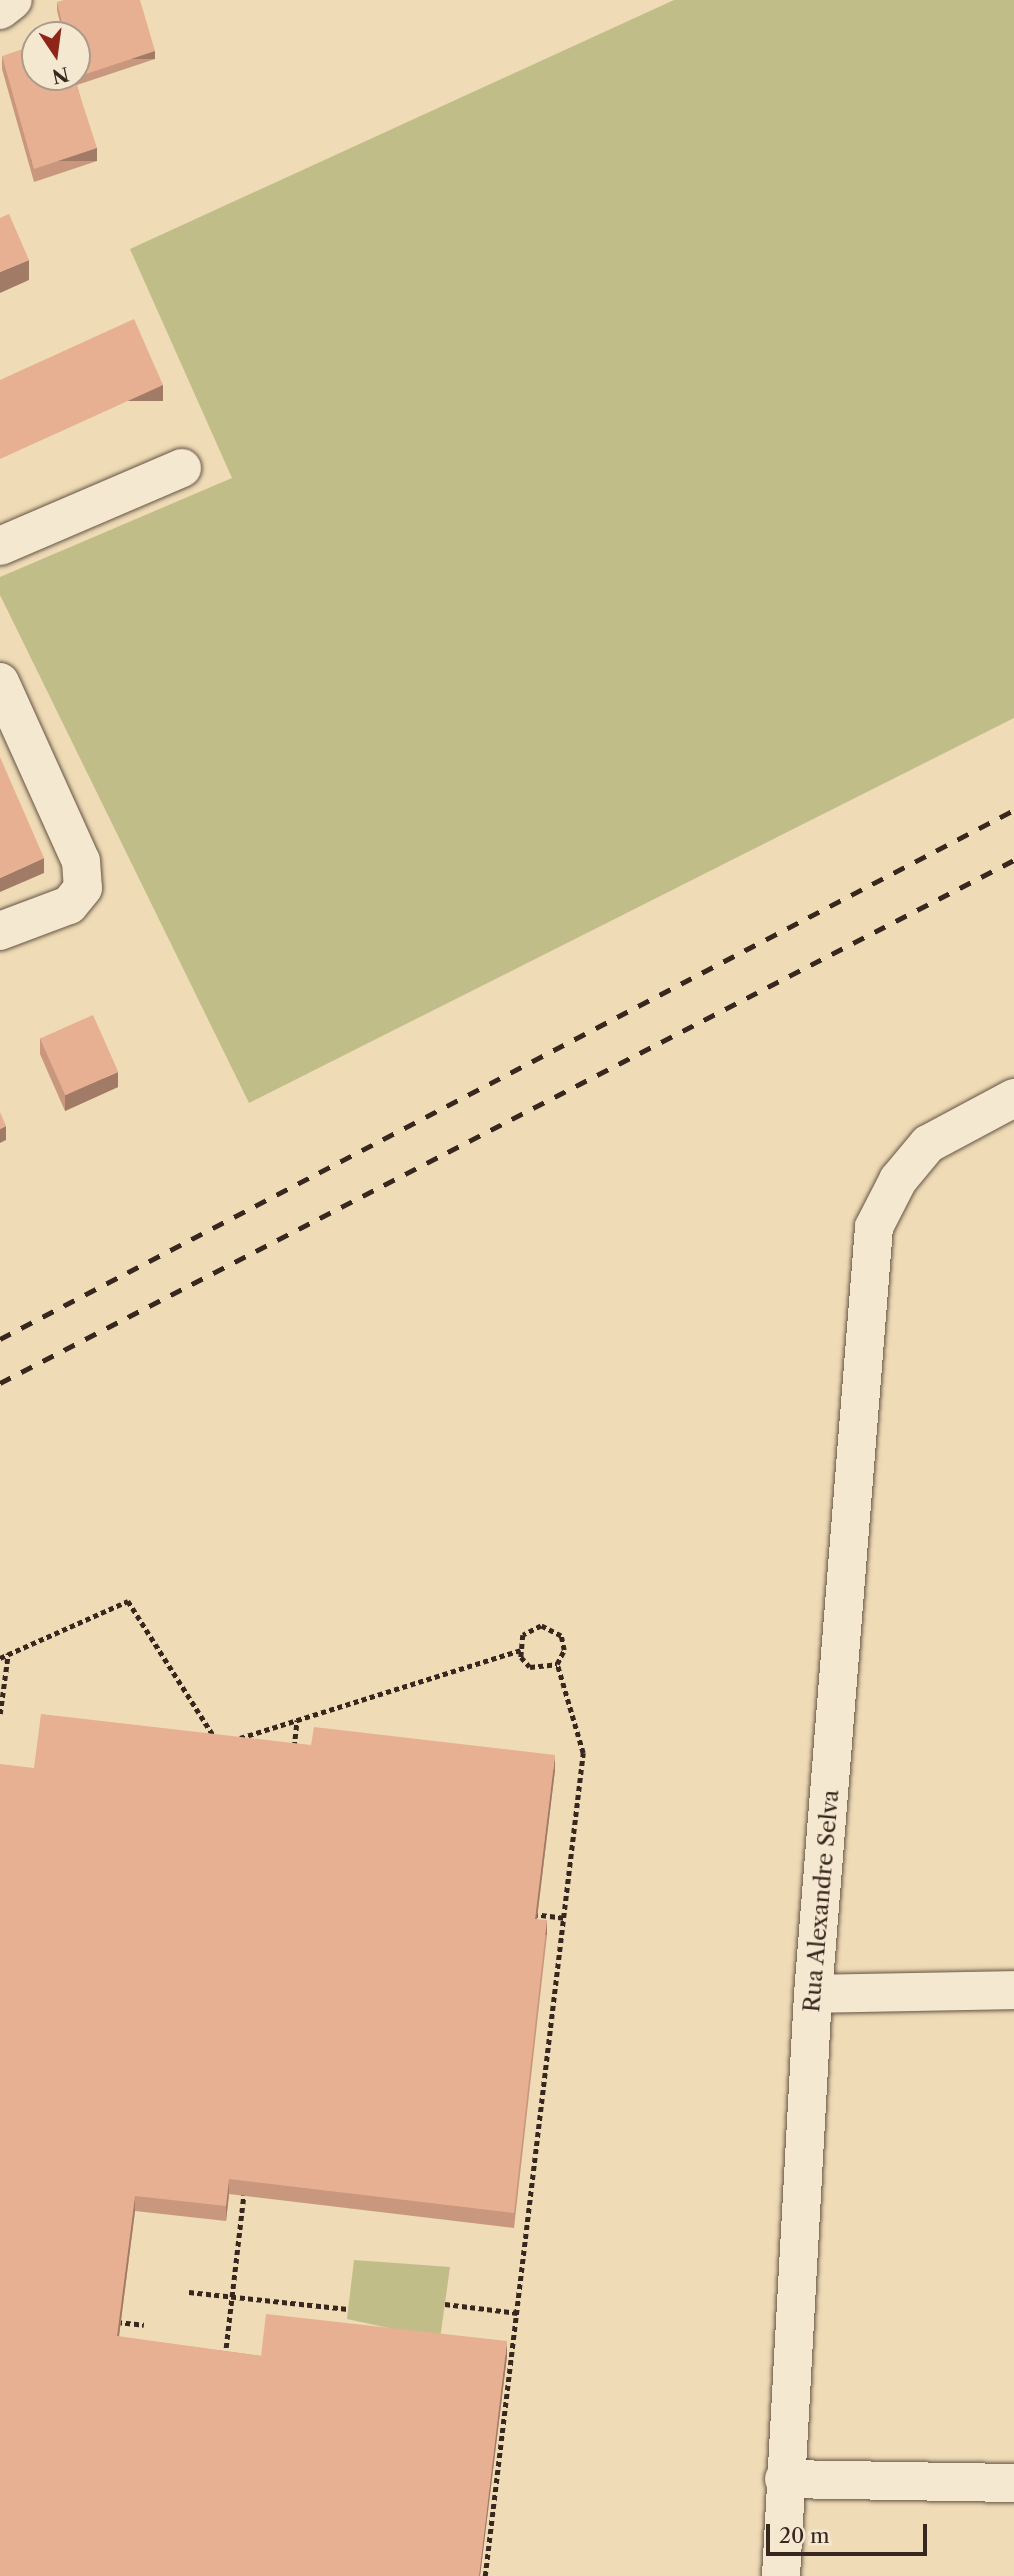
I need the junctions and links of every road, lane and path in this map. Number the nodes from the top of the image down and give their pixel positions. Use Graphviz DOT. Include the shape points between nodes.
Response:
graph roads {
  1 [pos="13,0"];
  2 [pos="0,10"];
  3 [pos="182,468"];
  4 [pos="0,545"];
  5 [pos="0,682"];
  6 [pos="0,931"];
  7 [pos="1014,1098"];
  8 [pos="520,1650"];
  9 [pos="8,1654"];
  10 [pos="0,1658"];
  11 [pos="557,1664"];
  12 [pos="0,1714"];
  13 [pos="297,1720"];
  14 [pos="232,1741"];
  15 [pos="219,1745"];
  16 [pos="292,1760"];
  17 [pos="523,1912"];
  18 [pos="564,1918"];
  19 [pos="1014,1990"];
  20 [pos="813,1994"];
  21 [pos="244,2186"];
  22 [pos="189,2292"];
  23 [pos="232,2297"];
  24 [pos="445,2304"];
  25 [pos="348,2309"];
  26 [pos="517,2313"];
  27 [pos="105,2320"];
  28 [pos="144,2325"];
  29 [pos="224,2363"];
  30 [pos="785,2479"];
  31 [pos="1014,2483"];
  32 [pos="485,2576"];
  33 [pos="781,2576"];
  1 -- 2 [label="street"];
  3 -- 4 [label="street"];
  5 -- 6 [label="street" via="81,861 83,888 69,905"];
  7 -- 20 [label="street, Rua Alexandre Selva" via="928,1144 898,1180 874,1227"];
  8 -- 11 [label="path" via="530,1667"];
  8 -- 11 [label="path" via="528,1631 549,1627 563,1643"];
  8 -- 13 [label="path"];
  9 -- 10 [label="path"];
  9 -- 12 [label="path"];
  9 -- 15 [label="path" via="128,1601"];
  11 -- 18 [label="path" via="583,1753"];
  13 -- 14 [label="path"];
  13 -- 16 [label="path"];
  17 -- 18 [label="path"];
  18 -- 26 [label="path"];
  19 -- 20 [label="street"];
  20 -- 30 [label="street, Rua Alexandre Selva"];
  21 -- 23 [label="path"];
  22 -- 23 [label="path"];
  23 -- 25 [label="path"];
  23 -- 29 [label="path"];
  24 -- 26 [label="path"];
  26 -- 32 [label="path"];
  27 -- 28 [label="path"];
  30 -- 31 [label="street"];
  30 -- 33 [label="street, Rua Alexandre Selva"];
}
